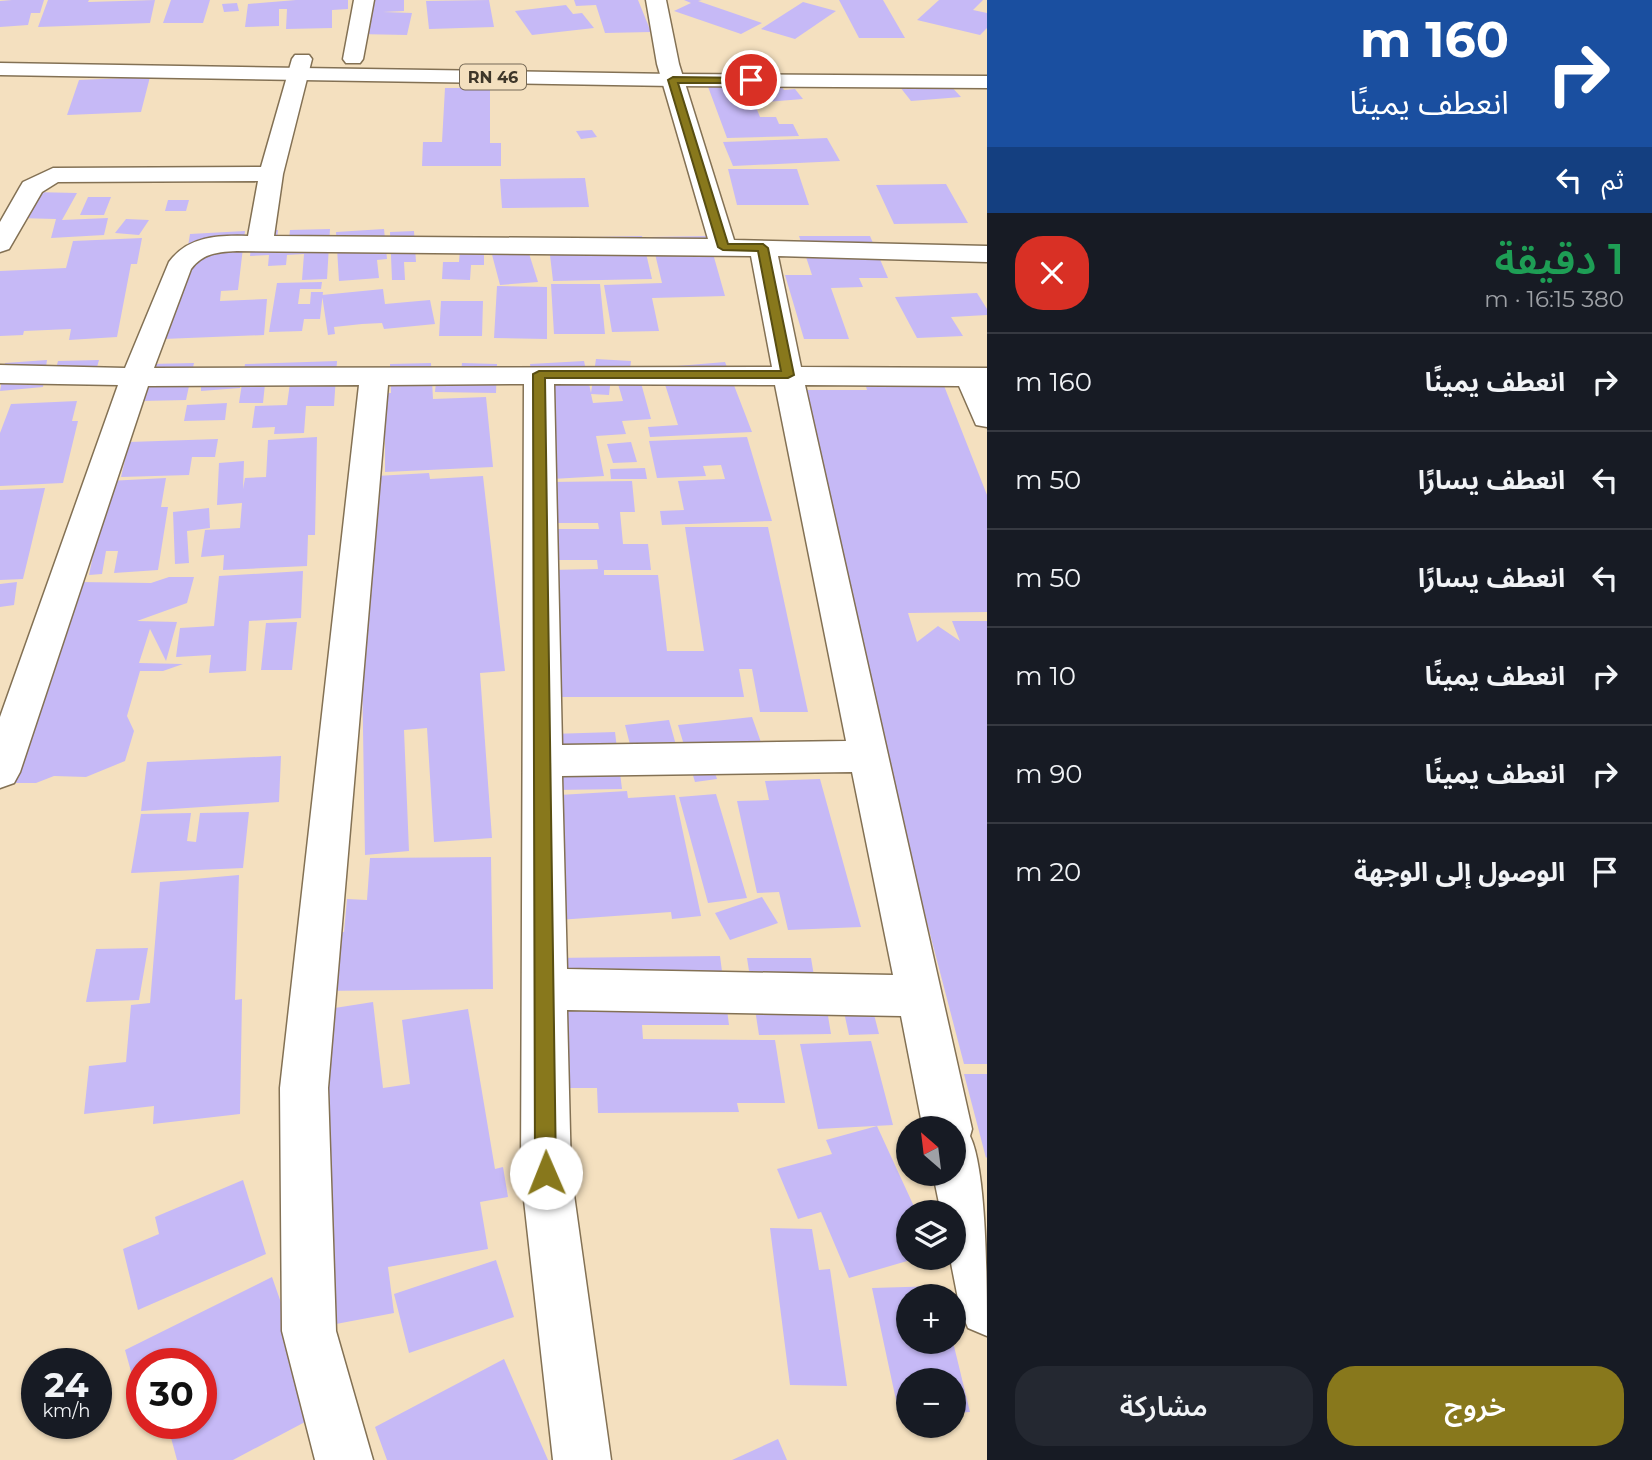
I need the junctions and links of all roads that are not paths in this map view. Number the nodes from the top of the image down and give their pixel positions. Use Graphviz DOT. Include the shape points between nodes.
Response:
graph roads {
  1 [pos="364,0"];
  2 [pos="656,0"];
  3 [pos="0,54"];
  4 [pos="353,59"];
  5 [pos="300,66"];
  6 [pos="0,69"];
  7 [pos="670,72"];
  8 [pos="987,79"];
  9 [pos="271,174"];
  10 [pos="0,244"];
  11 [pos="260,244"];
  12 [pos="723,247"];
  13 [pos="763,248"];
  14 [pos="987,254"];
  15 [pos="0,374"];
  16 [pos="539,374"];
  17 [pos="788,375"];
  18 [pos="136,377"];
  19 [pos="374,377"];
  20 [pos="978,377"];
  21 [pos="987,418"];
  22 [pos="869,756"];
  23 [pos="542,761"];
  24 [pos="0,772"];
  25 [pos="544,989"];
  26 [pos="920,996"];
  27 [pos="945,1116"];
  28 [pos="961,1186"];
  29 [pos="987,1309"];
  30 [pos="344,1460"];
  31 [pos="582,1460"];
  1 -- 4 [label="street"];
  2 -- 7 [label="street"];
  3 -- 5 [label="street, RN 46"];
  4 -- 5 [label="street, RN 46"];
  4 -- 7 [label="street, RN 46"];
  5 -- 6 [label="street, RN 46"];
  5 -- 7 [label="street, RN 46"];
  5 -- 9 [label="street"];
  7 -- 8 [label="street, RN 46"];
  7 -- 12 [label="street"];
  9 -- 10 [label="street" via="53,175 32,187"];
  9 -- 11 [label="street"];
  11 -- 12 [label="street"];
  11 -- 18 [label="street" via="209,245 185,256"];
  12 -- 13 [label="street"];
  13 -- 14 [label="street"];
  13 -- 17 [label="street"];
  15 -- 18 [label="street"];
  16 -- 17 [label="street"];
  16 -- 19 [label="street"];
  16 -- 23 [label="street"];
  17 -- 20 [label="street"];
  17 -- 22 [label="street"];
  18 -- 19 [label="street"];
  18 -- 24 [label="street"];
  19 -- 30 [label="street" via="304,1088 309,1331"];
  20 -- 21 [label="street"];
  22 -- 23 [label="street"];
  22 -- 26 [label="street"];
  23 -- 25 [label="street"];
  25 -- 26 [label="street"];
  25 -- 31 [label="street" via="546,1173"];
  26 -- 27 [label="street"];
  28 -- 29 [label="street"];
}
